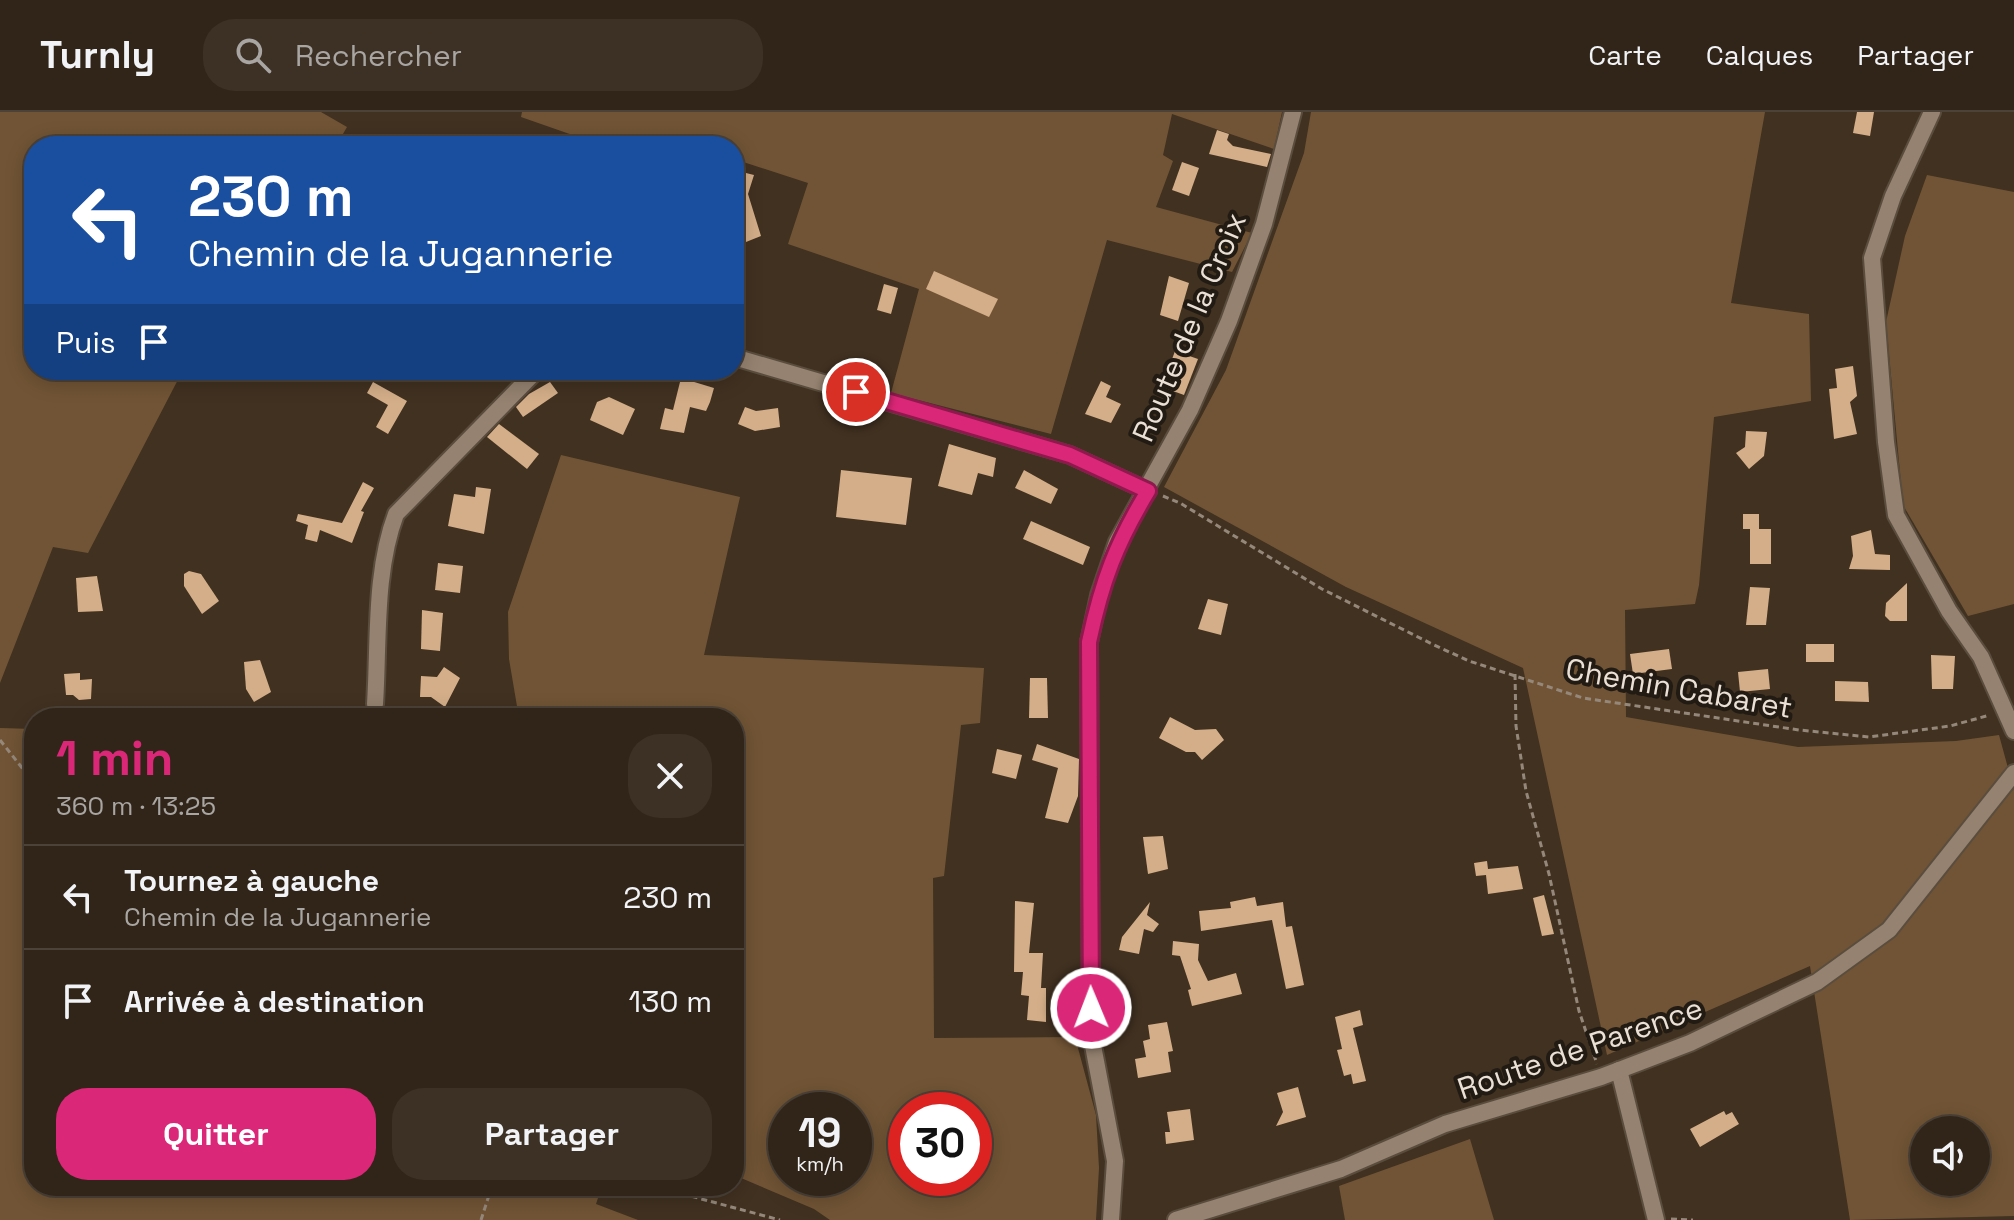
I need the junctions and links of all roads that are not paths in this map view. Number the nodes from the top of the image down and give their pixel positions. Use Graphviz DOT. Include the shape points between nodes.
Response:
graph roads {
  1 [pos="1293,112"];
  2 [pos="1932,112"];
  3 [pos="744,360"];
  4 [pos="527,380"];
  5 [pos="1148,491"];
  6 [pos="375,704"];
  7 [pos="2014,731"];
  8 [pos="2014,773"];
  9 [pos="1619,1070"];
  10 [pos="1656,1219"];
  11 [pos="1111,1220"];
  12 [pos="1176,1220"];
  1 -- 5 [label="street, Route de la Croix" via="1268,212 1229,321"];
  2 -- 7 [label="street" via="1893,196 1872,258 1886,442 1896,515 1941,598 1981,657"];
  3 -- 5 [label="street" via="1070,455"];
  4 -- 6 [label="street" via="396,514 384,563"];
  5 -- 11 [label="street, Route de la Croix" via="1117,542 1089,642 1091,1035 1115,1161"];
  8 -- 9 [label="street, Route de Parence" via="1923,892 1857,956 1779,1001"];
  9 -- 10 [label="street"];
  9 -- 12 [label="street, Route de Parence" via="1445,1124 1341,1169"];
}
